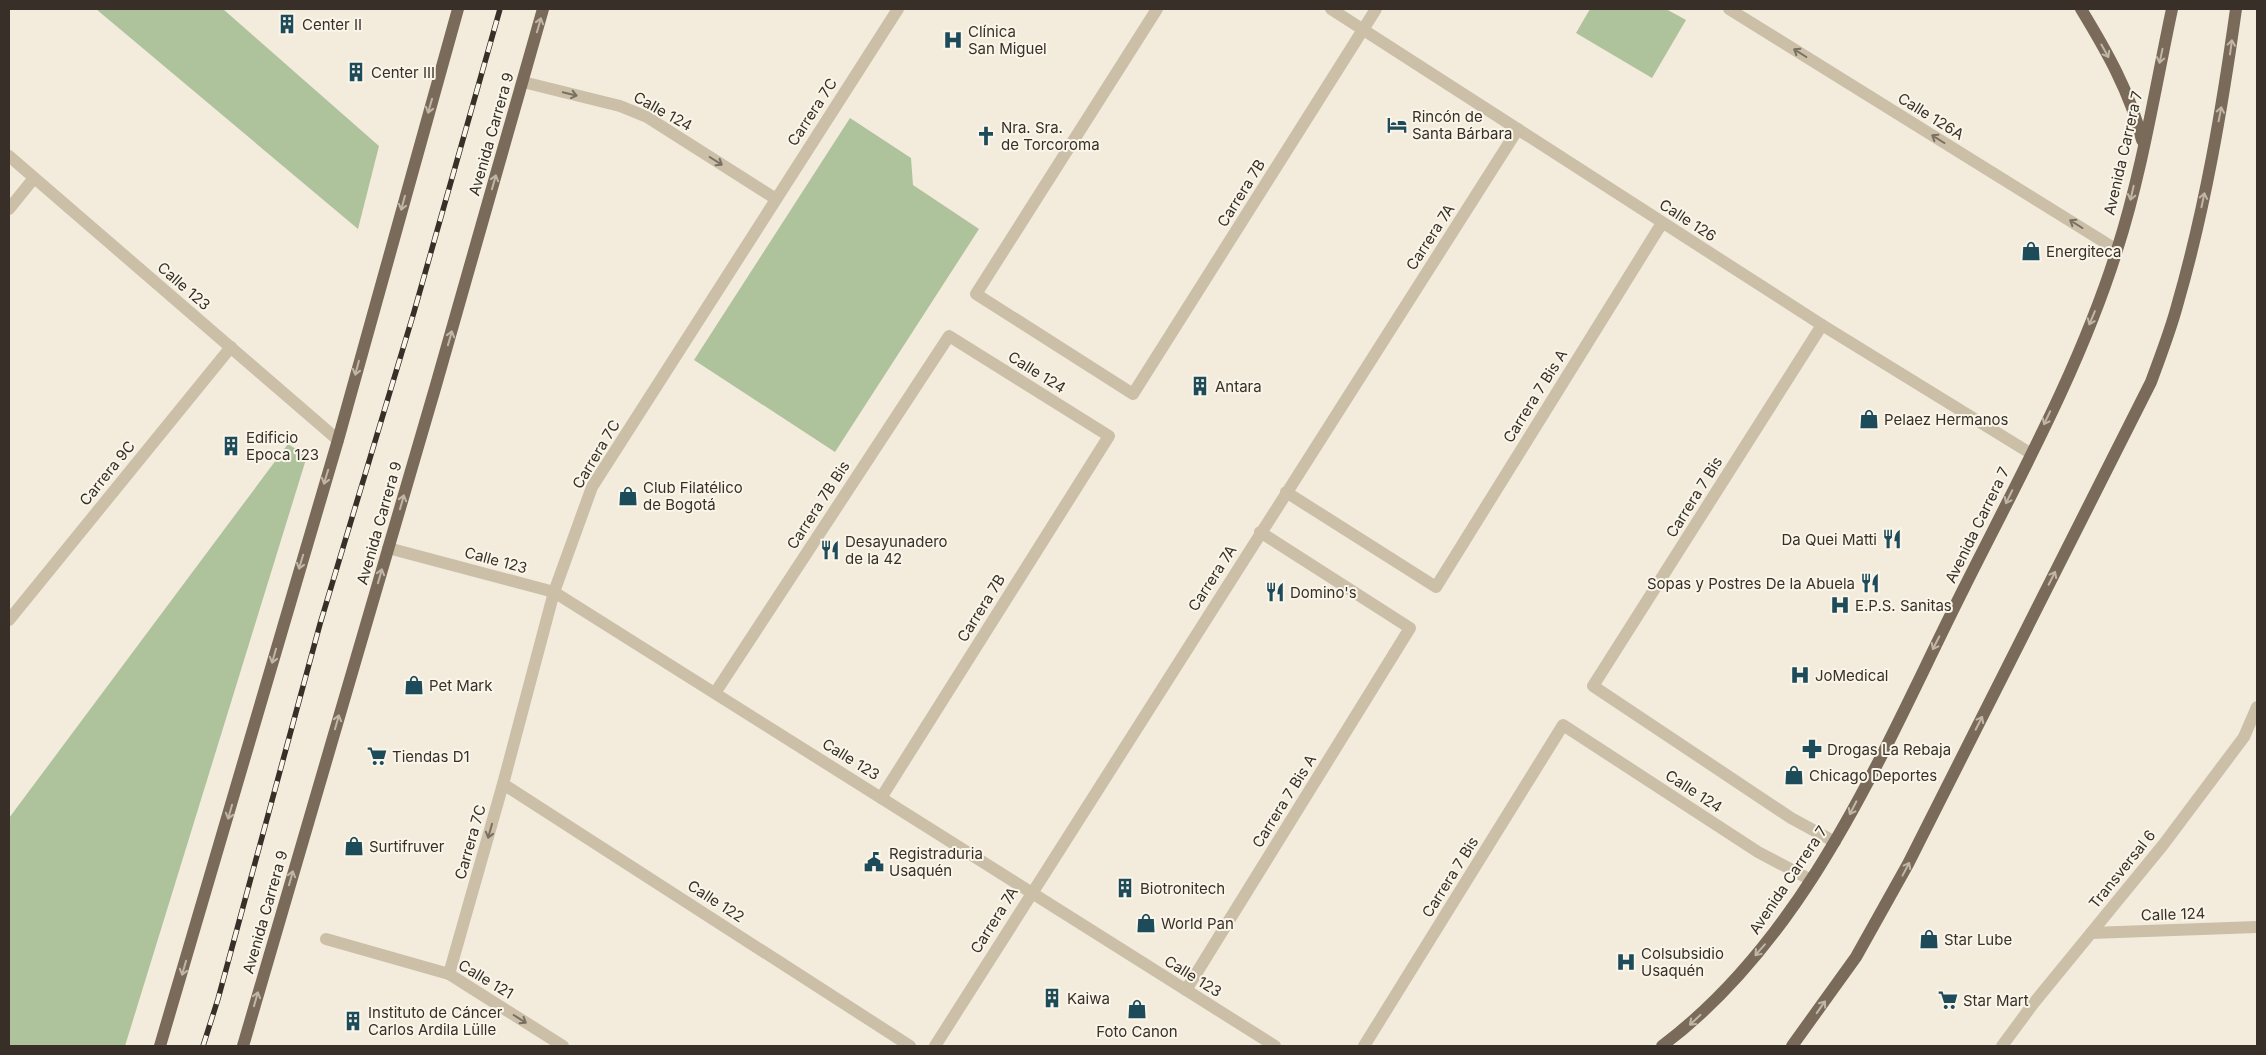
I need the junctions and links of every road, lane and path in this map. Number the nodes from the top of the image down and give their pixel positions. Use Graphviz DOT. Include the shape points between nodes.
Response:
graph roads {
  1 [pos="458,9"];
  2 [pos="543,9"];
  3 [pos="898,9"];
  4 [pos="1157,9"];
  5 [pos="1331,9"];
  6 [pos="1376,9"];
  7 [pos="1729,9"];
  8 [pos="2081,9"];
  9 [pos="2172,9"];
  10 [pos="2236,9"];
  11 [pos="1363,29"];
  12 [pos="522,82"];
  13 [pos="1518,129"];
  14 [pos="2143,145"];
  15 [pos="9,156"];
  16 [pos="34,178"];
  17 [pos="776,199"];
  18 [pos="9,209"];
  19 [pos="1662,223"];
  20 [pos="2117,250"];
  21 [pos="1822,325"];
  22 [pos="949,336"];
  23 [pos="231,347"];
  24 [pos="1109,436"];
  25 [pos="338,440"];
  26 [pos="2030,453"];
  27 [pos="1286,492"];
  28 [pos="1260,532"];
  29 [pos="388,548"];
  30 [pos="554,592"];
  31 [pos="9,620"];
  32 [pos="1593,686"];
  33 [pos="715,693"];
  34 [pos="2257,706"];
  35 [pos="1563,725"];
  36 [pos="504,784"];
  37 [pos="881,798"];
  38 [pos="1835,842"];
  39 [pos="1811,880"];
  40 [pos="1031,892"];
  41 [pos="2257,927"];
  42 [pos="2090,933"];
  43 [pos="326,939"];
  44 [pos="449,974"];
  45 [pos="1186,990"];
  46 [pos="160,1046"];
  47 [pos="243,1046"];
  48 [pos="563,1046"];
  49 [pos="910,1046"];
  50 [pos="934,1046"];
  51 [pos="1275,1046"];
  52 [pos="1364,1046"];
  53 [pos="1662,1046"];
  54 [pos="1792,1046"];
  55 [pos="2002,1046"];
  1 -- 25 [label="main road, one-way"];
  12 -- 2 [label="main road, Avenida Carrera 9, one-way"];
  3 -- 17 [label="street, Carrera 7C"];
  4 -- 11 [label="street, Carrera 7B" via="976,294 1133,394"];
  5 -- 11 [label="street, Calle 126"];
  6 -- 11 [label="street, Carrera 7B"];
  20 -- 7 [label="street, Calle 126A, one-way"];
  8 -- 14 [label="main road, one-way" via="2126,92"];
  9 -- 14 [label="main road, Avenida Carrera 7, one-way"];
  54 -- 10 [label="main road, one-way" via="1856,957 1908,864 2152,382 2177,309 2193,248 2226,86"];
  11 -- 13 [label="street, Calle 126"];
  12 -- 17 [label="street, Calle 124, one-way" via="620,106 647,117"];
  29 -- 12 [label="main road, Avenida Carrera 9, one-way"];
  13 -- 19 [label="street, Calle 126"];
  13 -- 27 [label="street, Carrera 7A"];
  14 -- 20 [label="main road, Avenida Carrera 7, one-way"];
  15 -- 16 [label="street, Calle 123"];
  16 -- 18 [label="street"];
  16 -- 23 [label="street, Calle 123"];
  17 -- 30 [label="street, Carrera 7C" via="592,487"];
  19 -- 21 [label="street, Calle 126"];
  19 -- 27 [label="street, Carrera 7 Bis A" via="1436,587"];
  20 -- 26 [label="main road, Avenida Carrera 7, one-way" via="2071,369"];
  21 -- 26 [label="street, Calle 126"];
  21 -- 32 [label="street, Carrera 7 Bis"];
  22 -- 24 [label="street, Calle 124"];
  22 -- 33 [label="street, Carrera 7B Bis"];
  23 -- 25 [label="street, Calle 123"];
  23 -- 31 [label="street, Carrera 9C"];
  24 -- 37 [label="street, Carrera 7B"];
  25 -- 46 [label="main road, one-way"];
  26 -- 38 [label="main road, Avenida Carrera 7, one-way"];
  27 -- 28 [label="street, Carrera 7A"];
  28 -- 40 [label="street, Carrera 7A"];
  28 -- 45 [label="street, Carrera 7 Bis A" via="1410,628"];
  29 -- 30 [label="street, Calle 123"];
  47 -- 29 [label="main road, Avenida Carrera 9, one-way"];
  30 -- 33 [label="street, Calle 123"];
  30 -- 36 [label="street, Carrera 7C"];
  32 -- 38 [label="street, Calle 124" via="1791,818"];
  33 -- 37 [label="street, Calle 123"];
  34 -- 42 [label="street, Transversal 6" via="2244,737 2163,845"];
  35 -- 39 [label="street, Calle 124" via="1758,852"];
  35 -- 52 [label="street, Carrera 7 Bis"];
  36 -- 44 [label="street, Carrera 7C, one-way"];
  36 -- 49 [label="street, Calle 122"];
  37 -- 40 [label="street, Calle 123"];
  38 -- 39 [label="main road, Avenida Carrera 7"];
  39 -- 53 [label="main road, Avenida Carrera 7, one-way" via="1768,941 1726,990 1691,1024"];
  40 -- 45 [label="street, Calle 123"];
  40 -- 50 [label="street, Carrera 7A"];
  41 -- 42 [label="street, Calle 124"];
  42 -- 55 [label="street, Transversal 6"];
  43 -- 44 [label="street, Calle 121"];
  44 -- 48 [label="street, Calle 121, one-way"];
  45 -- 51 [label="street, Calle 123"];
}
